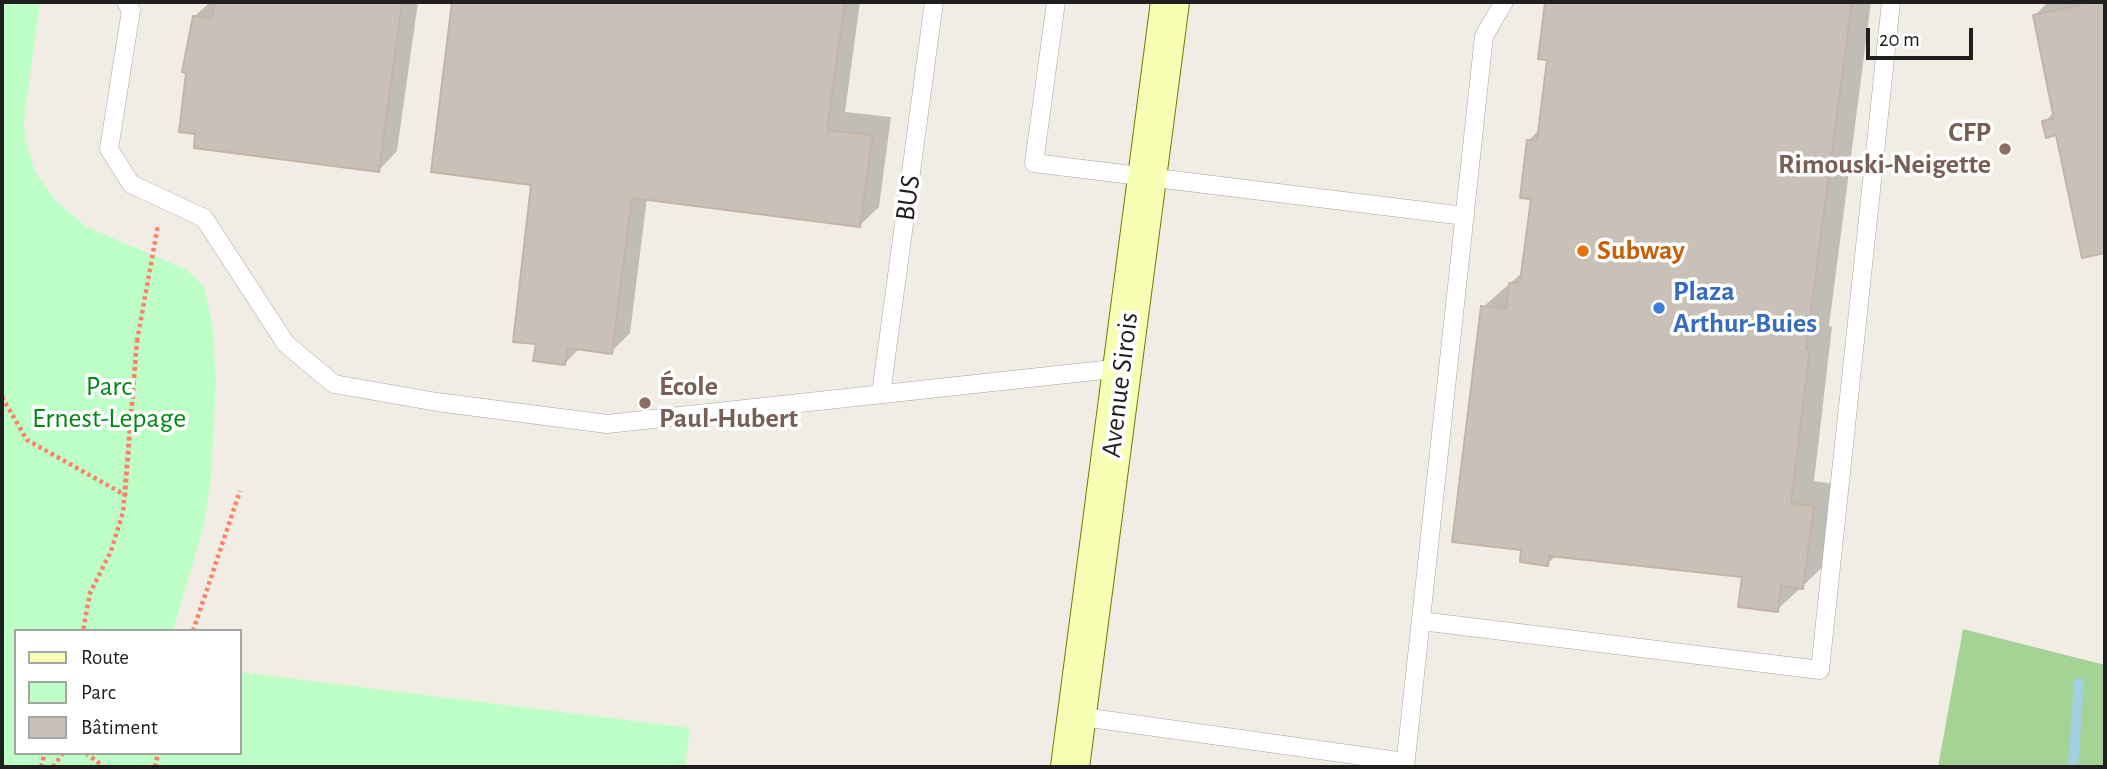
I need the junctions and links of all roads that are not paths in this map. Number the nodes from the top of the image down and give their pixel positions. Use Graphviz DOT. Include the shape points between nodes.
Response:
graph roads {
  1 [pos="126,2"];
  2 [pos="934,2"];
  3 [pos="1056,2"];
  4 [pos="1170,2"];
  5 [pos="1504,2"];
  6 [pos="1891,2"];
  7 [pos="1147,178"];
  8 [pos="1465,216"];
  9 [pos="1122,368"];
  10 [pos="881,394"];
  11 [pos="1421,621"];
  12 [pos="1076,716"];
  13 [pos="1405,764"];
  14 [pos="1070,767"];
  1 -- 10 [label="lane" via="131,10 109,149 131,184 204,218 286,344 334,384 607,424"];
  2 -- 10 [label="lane, BUS"];
  3 -- 7 [label="lane" via="1034,163"];
  4 -- 7 [label="street, Avenue Sirois"];
  5 -- 8 [label="lane" via="1485,36"];
  6 -- 11 [label="lane" via="1820,670"];
  7 -- 8 [label="lane"];
  7 -- 9 [label="street, Avenue Sirois"];
  8 -- 11 [label="lane"];
  9 -- 10 [label="lane"];
  9 -- 12 [label="street, Avenue Sirois"];
  11 -- 13 [label="lane"];
  12 -- 13 [label="lane"];
  12 -- 14 [label="street, Avenue Sirois"];
}
